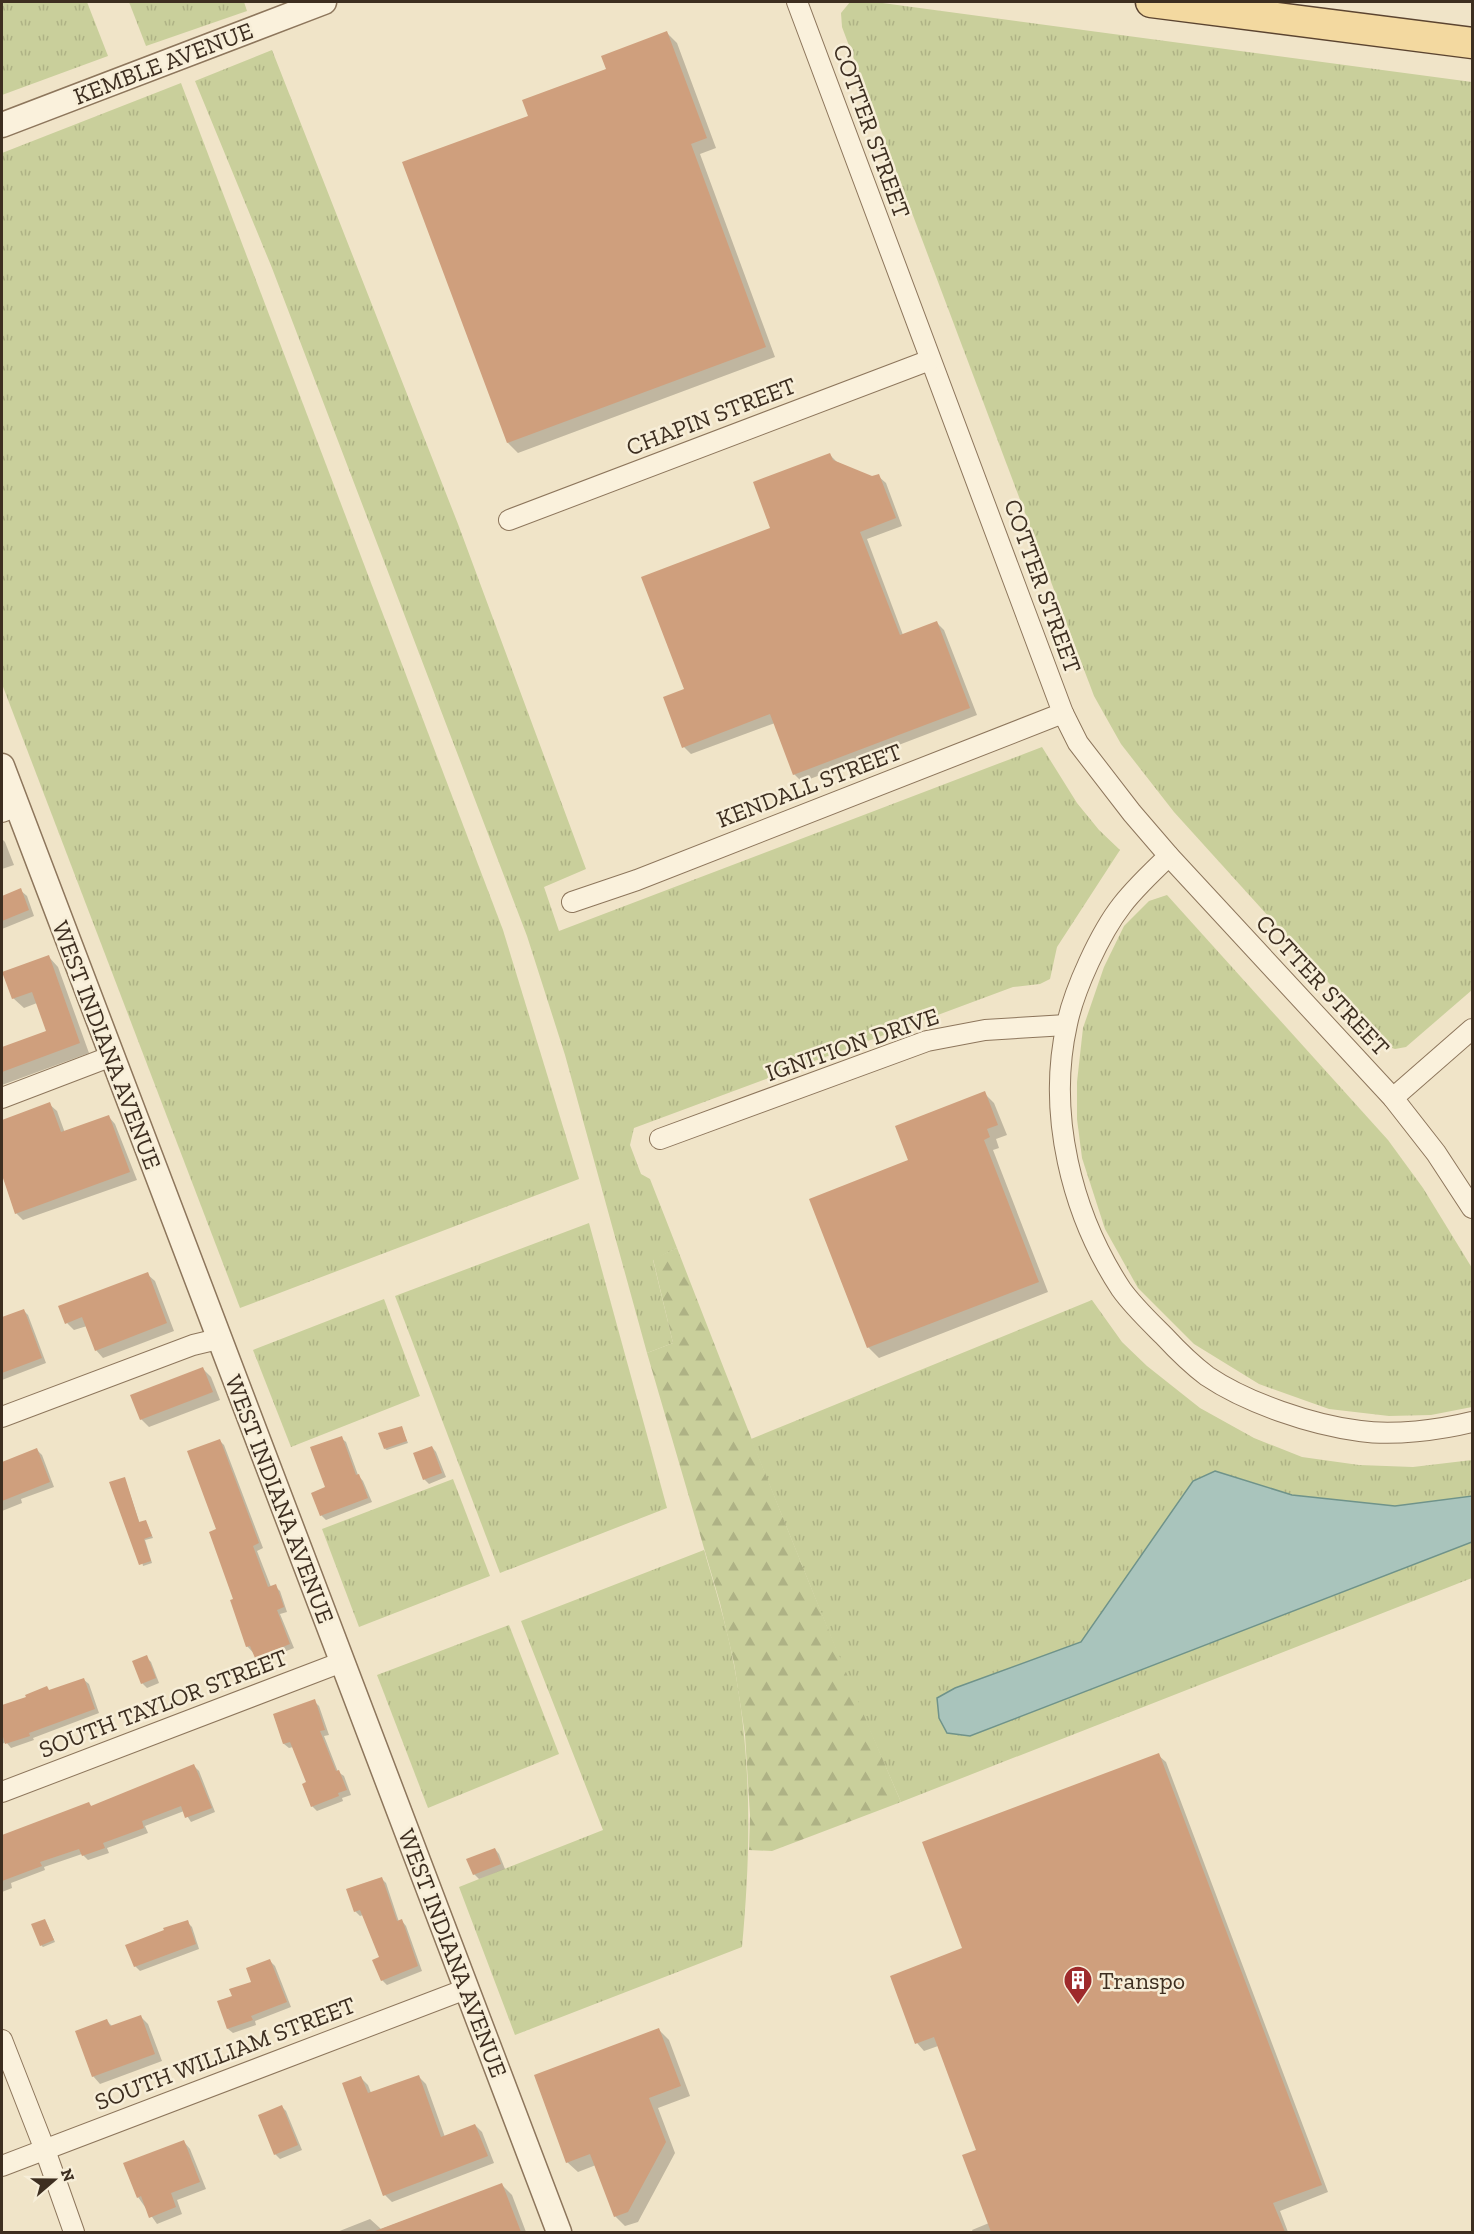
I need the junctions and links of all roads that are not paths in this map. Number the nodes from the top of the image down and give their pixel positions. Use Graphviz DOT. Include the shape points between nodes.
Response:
graph roads {
  1 [pos="324,2"];
  2 [pos="796,2"];
  3 [pos="1151,2"];
  4 [pos="1473,43"];
  5 [pos="2,125"];
  6 [pos="930,360"];
  7 [pos="509,520"];
  8 [pos="1063,713"];
  9 [pos="2,766"];
  10 [pos="9,809"];
  11 [pos="1168,856"];
  12 [pos="572,902"];
  13 [pos="1066,1025"];
  14 [pos="1473,1029"];
  15 [pos="112,1056"];
  16 [pos="2,1098"];
  17 [pos="1393,1098"];
  18 [pos="660,1139"];
  19 [pos="1473,1208"];
  20 [pos="218,1338"];
  21 [pos="2,1418"];
  22 [pos="1473,1422"];
  23 [pos="342,1662"];
  24 [pos="2,1792"];
  25 [pos="466,1989"];
  26 [pos="2,2040"];
  27 [pos="45,2150"];
  28 [pos="2,2166"];
  29 [pos="74,2232"];
  30 [pos="560,2232"];
  1 -- 5 [label="street, KEMBLE AVENUE"];
  2 -- 6 [label="street, COTTER STREET"];
  3 -- 4 [label="main road"];
  6 -- 7 [label="street, CHAPIN STREET"];
  6 -- 8 [label="street, COTTER STREET"];
  8 -- 11 [label="street, COTTER STREET" via="1098,771"];
  8 -- 12 [label="street, KENDALL STREET" via="648,876"];
  9 -- 10 [label="street, WEST INDIANA AVENUE"];
  10 -- 15 [label="street, WEST INDIANA AVENUE"];
  11 -- 13 [label="street" via="1120,908 1084,976"];
  11 -- 17 [label="street, COTTER STREET"];
  13 -- 18 [label="street, IGNITION DRIVE" via="985,1030 927,1041"];
  13 -- 22 [label="street" via="1061,1070 1062,1127 1078,1202 1088,1229 1122,1290 1180,1353 1207,1376 1240,1394 1320,1423 1392,1432"];
  14 -- 17 [label="street"];
  15 -- 16 [label="street"];
  15 -- 20 [label="street, WEST INDIANA AVENUE"];
  17 -- 19 [label="street, COTTER STREET"];
  20 -- 21 [label="street"];
  20 -- 23 [label="street, WEST INDIANA AVENUE"];
  23 -- 24 [label="street, SOUTH TAYLOR STREET"];
  23 -- 25 [label="street, WEST INDIANA AVENUE"];
  25 -- 27 [label="street, SOUTH WILLIAM STREET"];
  25 -- 30 [label="street, WEST INDIANA AVENUE"];
  26 -- 27 [label="street"];
  27 -- 28 [label="street, SOUTH WILLIAM STREET"];
  27 -- 29 [label="street"];
}
